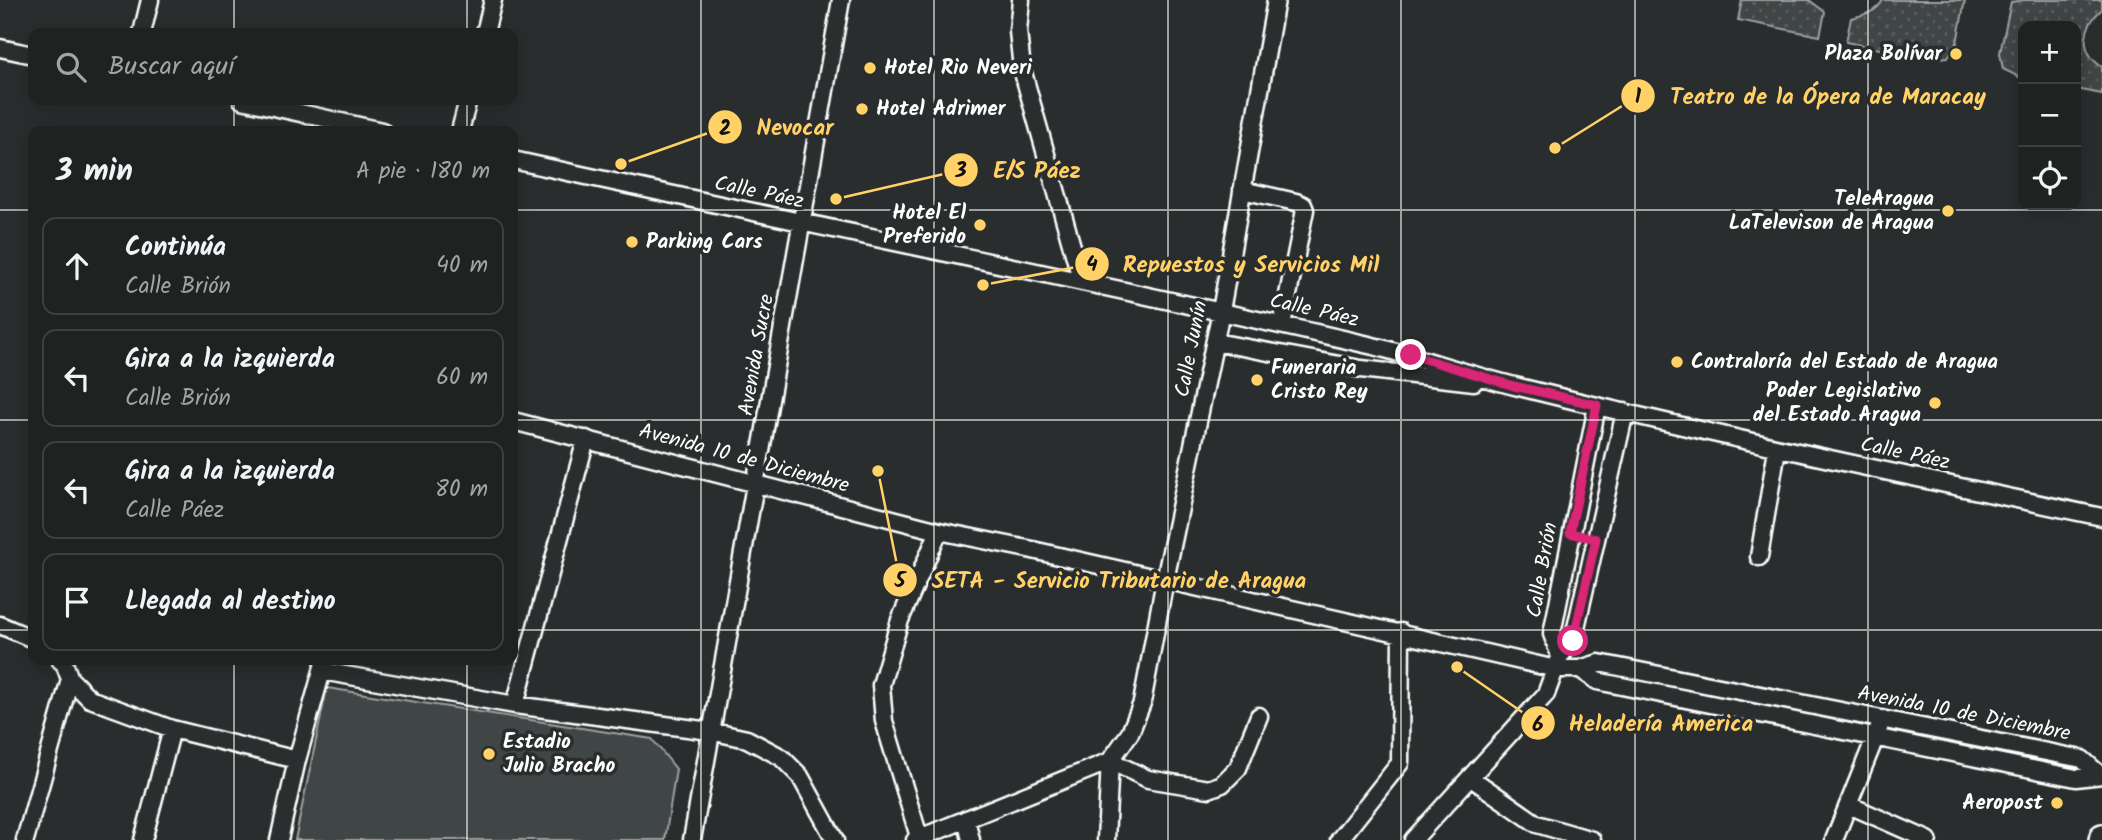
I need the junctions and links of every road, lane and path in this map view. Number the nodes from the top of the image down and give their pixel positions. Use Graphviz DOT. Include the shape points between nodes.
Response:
graph roads {
  1 [pos="150,0"];
  2 [pos="493,0"];
  3 [pos="841,0"];
  4 [pos="1021,0"];
  5 [pos="1276,0"];
  6 [pos="143,28"];
  7 [pos="486,28"];
  8 [pos="0,48"];
  9 [pos="28,54"];
  10 [pos="265,105"];
  11 [pos="467,105"];
  12 [pos="360,126"];
  13 [pos="461,126"];
  14 [pos="518,161"];
  15 [pos="1242,190"];
  16 [pos="801,224"];
  17 [pos="1082,282"];
  18 [pos="1221,311"];
  19 [pos="1282,325"];
  20 [pos="1215,342"];
  21 [pos="1514,386"];
  22 [pos="1597,405"];
  23 [pos="1625,412"];
  24 [pos="518,422"];
  25 [pos="586,439"];
  26 [pos="1777,449"];
  27 [pos="756,485"];
  28 [pos="2102,517"];
  29 [pos="939,531"];
  30 [pos="1570,533"];
  31 [pos="1596,539"];
  32 [pos="1759,557"];
  33 [pos="1165,580"];
  34 [pos="0,625"];
  35 [pos="1401,632"];
  36 [pos="28,637"];
  37 [pos="1558,662"];
  38 [pos="65,665"];
  39 [pos="323,665"];
  40 [pos="1580,669"];
  41 [pos="69,679"];
  42 [pos="515,705"];
  43 [pos="1259,716"];
  44 [pos="1881,719"];
  45 [pos="172,729"];
  46 [pos="710,732"];
  47 [pos="1877,737"];
  48 [pos="297,760"];
  49 [pos="1111,761"];
  50 [pos="2101,775"];
  51 [pos="1471,778"];
  52 [pos="1849,805"];
  53 [pos="966,819"];
  54 [pos="918,839"];
  55 [pos="25,840"];
  56 [pos="143,840"];
  57 [pos="279,840"];
  58 [pos="692,840"];
  59 [pos="835,840"];
  60 [pos="971,840"];
  61 [pos="1107,840"];
  62 [pos="1339,840"];
  63 [pos="1413,840"];
  64 [pos="1592,840"];
  65 [pos="1835,840"];
  66 [pos="1928,840"];
  1 -- 6 [label="street"];
  2 -- 7 [label="street"];
  3 -- 16 [label="street, Avenida Sucre"];
  4 -- 17 [label="street" via="1022,69"];
  5 -- 15 [label="street, Calle Junín"];
  8 -- 9 [label="street"];
  10 -- 12 [label="street"];
  11 -- 13 [label="street"];
  14 -- 16 [label="street, Calle Páez"];
  15 -- 18 [label="street, Calle Junín"];
  15 -- 19 [label="street" via="1296,201 1306,210"];
  16 -- 17 [label="street, Calle Páez"];
  16 -- 27 [label="street, Avenida Sucre"];
  17 -- 18 [label="street, Calle Páez"];
  18 -- 19 [label="street, Calle Páez"];
  18 -- 20 [label="street, Calle Junín"];
  19 -- 21 [label="street, Calle Páez" via="1411,355"];
  20 -- 21 [label="street" via="1361,369"];
  20 -- 33 [label="street, Calle Junín"];
  21 -- 22 [label="street, Calle Páez"];
  22 -- 23 [label="street, Calle Páez"];
  22 -- 30 [label="street, Calle Brión"];
  23 -- 26 [label="street, Calle Páez"];
  23 -- 31 [label="street, Calle Brión"];
  24 -- 25 [label="street, Avenida 10 de Diciembre"];
  25 -- 27 [label="street, Avenida 10 de Diciembre"];
  25 -- 42 [label="street"];
  26 -- 28 [label="street, Calle Páez"];
  26 -- 32 [label="street"];
  27 -- 29 [label="street, Avenida 10 de Diciembre"];
  27 -- 46 [label="street, Avenida Sucre"];
  29 -- 33 [label="street, Avenida 10 de Diciembre"];
  29 -- 54 [label="street" via="900,620 881,685 884,721"];
  30 -- 31 [label="street"];
  30 -- 37 [label="street, Calle Brión" via="1552,634"];
  31 -- 37 [label="street, Calle Brión" via="1573,641"];
  33 -- 35 [label="street, Avenida 10 de Diciembre"];
  33 -- 49 [label="street, Calle Junín" via="1142,703 1130,733"];
  34 -- 36 [label="street"];
  35 -- 37 [label="street, Avenida 10 de Diciembre"];
  35 -- 62 [label="street" via="1400,763"];
  37 -- 40 [label="street, Avenida 10 de Diciembre"];
  37 -- 51 [label="street" via="1546,694"];
  38 -- 41 [label="street"];
  39 -- 42 [label="street"];
  39 -- 48 [label="street"];
  40 -- 44 [label="street, Avenida 10 de Diciembre" via="1599,663"];
  40 -- 47 [label="street, Avenida 10 de Diciembre" via="1597,681"];
  41 -- 45 [label="street" via="90,699"];
  41 -- 55 [label="street"];
  42 -- 46 [label="street"];
  43 -- 49 [label="street" via="1238,768 1222,784 1209,789 1148,779"];
  44 -- 47 [label="street"];
  44 -- 50 [label="street, Avenida 10 de Diciembre" via="2082,760"];
  45 -- 48 [label="street"];
  45 -- 56 [label="street"];
  46 -- 58 [label="street, Avenida Sucre"];
  46 -- 59 [label="street" via="747,739 781,757 800,776"];
  47 -- 50 [label="street, Avenida 10 de Diciembre" via="2076,778"];
  47 -- 52 [label="street"];
  48 -- 57 [label="street"];
  49 -- 53 [label="street"];
  49 -- 61 [label="street"];
  51 -- 63 [label="street"];
  51 -- 64 [label="street" via="1537,824"];
  52 -- 65 [label="street"];
  52 -- 66 [label="street"];
  53 -- 54 [label="street"];
  53 -- 60 [label="street"];
}
